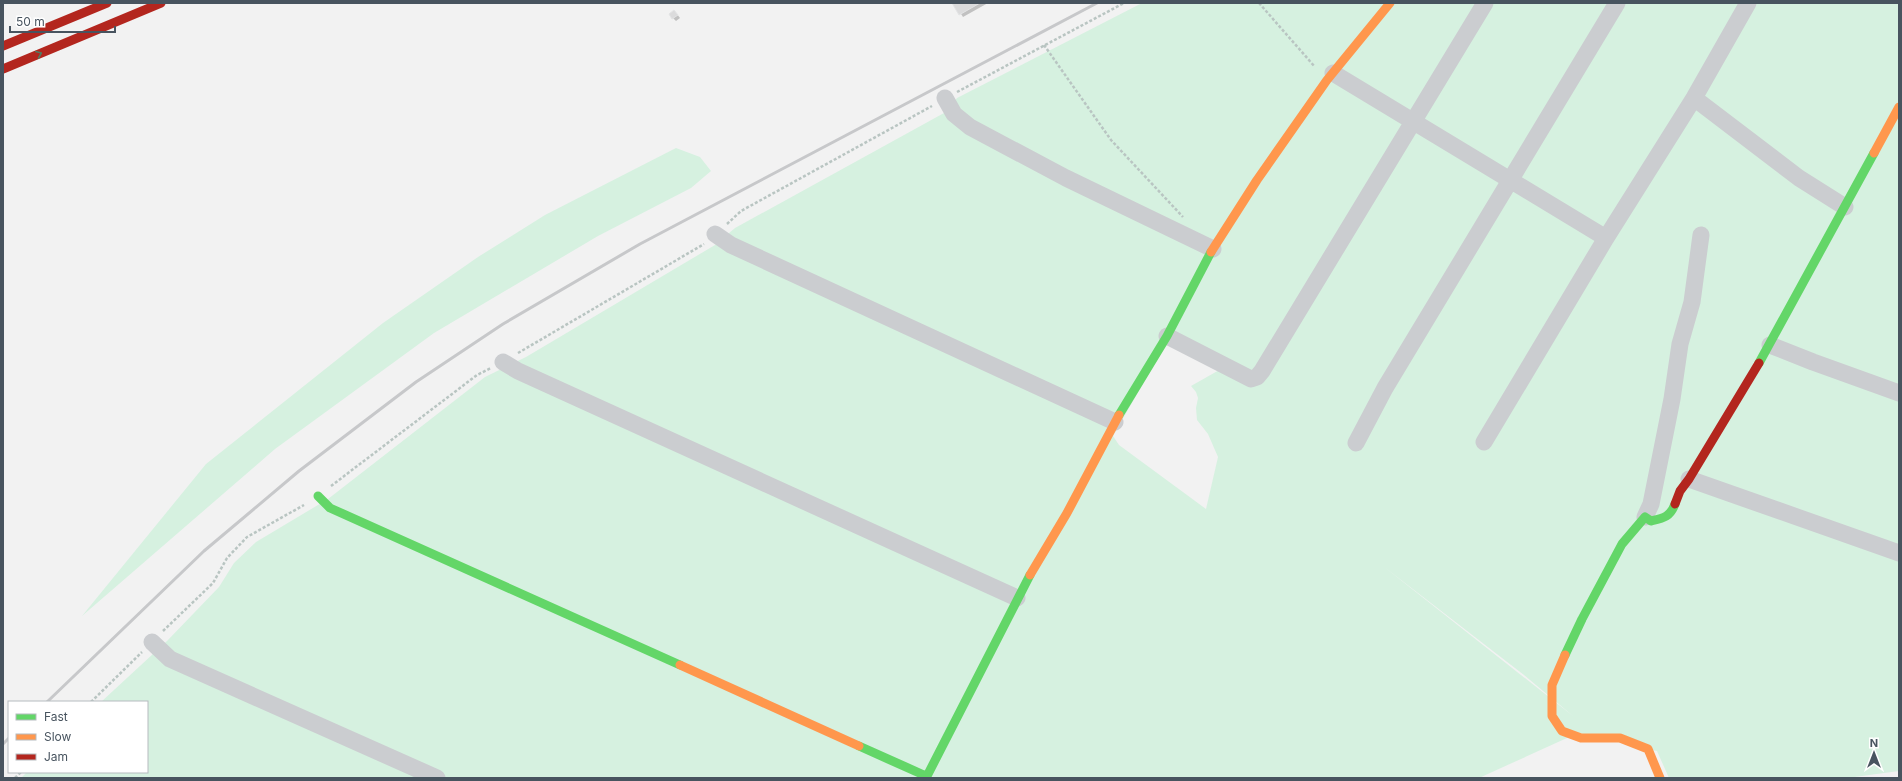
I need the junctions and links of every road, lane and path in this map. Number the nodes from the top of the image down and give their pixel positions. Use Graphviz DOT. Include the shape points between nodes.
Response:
graph roads {
  1 [pos="107,3"];
  2 [pos="161,3"];
  3 [pos="1124,3"];
  4 [pos="1259,3"];
  5 [pos="1390,3"];
  6 [pos="1485,3"];
  7 [pos="1616,3"];
  8 [pos="1748,3"];
  9 [pos="1044,45"];
  10 [pos="3,46"];
  11 [pos="3,69"];
  12 [pos="1330,77"];
  13 [pos="945,98"];
  14 [pos="1694,98"];
  15 [pos="1899,107"];
  16 [pos="1414,122"];
  17 [pos="1509,181"];
  18 [pos="1845,207"];
  19 [pos="1187,221"];
  20 [pos="715,234"];
  21 [pos="1701,235"];
  22 [pos="1606,238"];
  23 [pos="1213,249"];
  24 [pos="1166,336"];
  25 [pos="1770,345"];
  26 [pos="503,362"];
  27 [pos="1899,392"];
  28 [pos="1115,422"];
  29 [pos="1484,442"];
  30 [pos="1356,443"];
  31 [pos="1690,479"];
  32 [pos="318,496"];
  33 [pos="1645,517"];
  34 [pos="1899,552"];
  35 [pos="1017,598"];
  36 [pos="152,642"];
  37 [pos="92,701"];
  38 [pos="926,777"];
  39 [pos="437,778"];
  40 [pos="1660,778"];
  1 -- 10 [label="street"];
  11 -- 2 [label="street, one-way"];
  3 -- 9 [label="path"];
  4 -- 12 [label="path"];
  5 -- 12 [label="street"];
  6 -- 16 [label="street"];
  7 -- 17 [label="street"];
  8 -- 14 [label="street"];
  9 -- 13 [label="path"];
  9 -- 19 [label="path" via="1111,140"];
  12 -- 16 [label="street"];
  12 -- 23 [label="street" via="1257,180"];
  13 -- 20 [label="path" via="741,211"];
  13 -- 23 [label="street" via="954,114 970,127 1066,178"];
  14 -- 18 [label="street" via="1799,178"];
  14 -- 22 [label="street"];
  15 -- 18 [label="street"];
  16 -- 17 [label="street"];
  16 -- 24 [label="street" via="1257,377 1251,380"];
  17 -- 22 [label="street"];
  17 -- 30 [label="street" via="1385,388"];
  18 -- 25 [label="street"];
  20 -- 26 [label="path" via="703,244"];
  20 -- 28 [label="street" via="731,245"];
  21 -- 33 [label="street" via="1692,302 1680,344 1651,504"];
  22 -- 29 [label="street"];
  23 -- 24 [label="street"];
  24 -- 28 [label="street"];
  25 -- 27 [label="street"];
  25 -- 31 [label="street"];
  26 -- 32 [label="path" via="476,375"];
  26 -- 35 [label="street"];
  28 -- 35 [label="street"];
  31 -- 33 [label="street" via="1680,491 1672,511 1666,518 1651,521"];
  31 -- 34 [label="street"];
  32 -- 36 [label="path" via="247,537 227,558 213,583"];
  32 -- 38 [label="street" via="330,508"];
  33 -- 40 [label="street" via="1622,544 1582,619 1552,685 1552,716 1562,731 1581,738 1620,738 1648,750"];
  35 -- 38 [label="street"];
  36 -- 37 [label="path"];
  36 -- 39 [label="street" via="170,659"];
}
